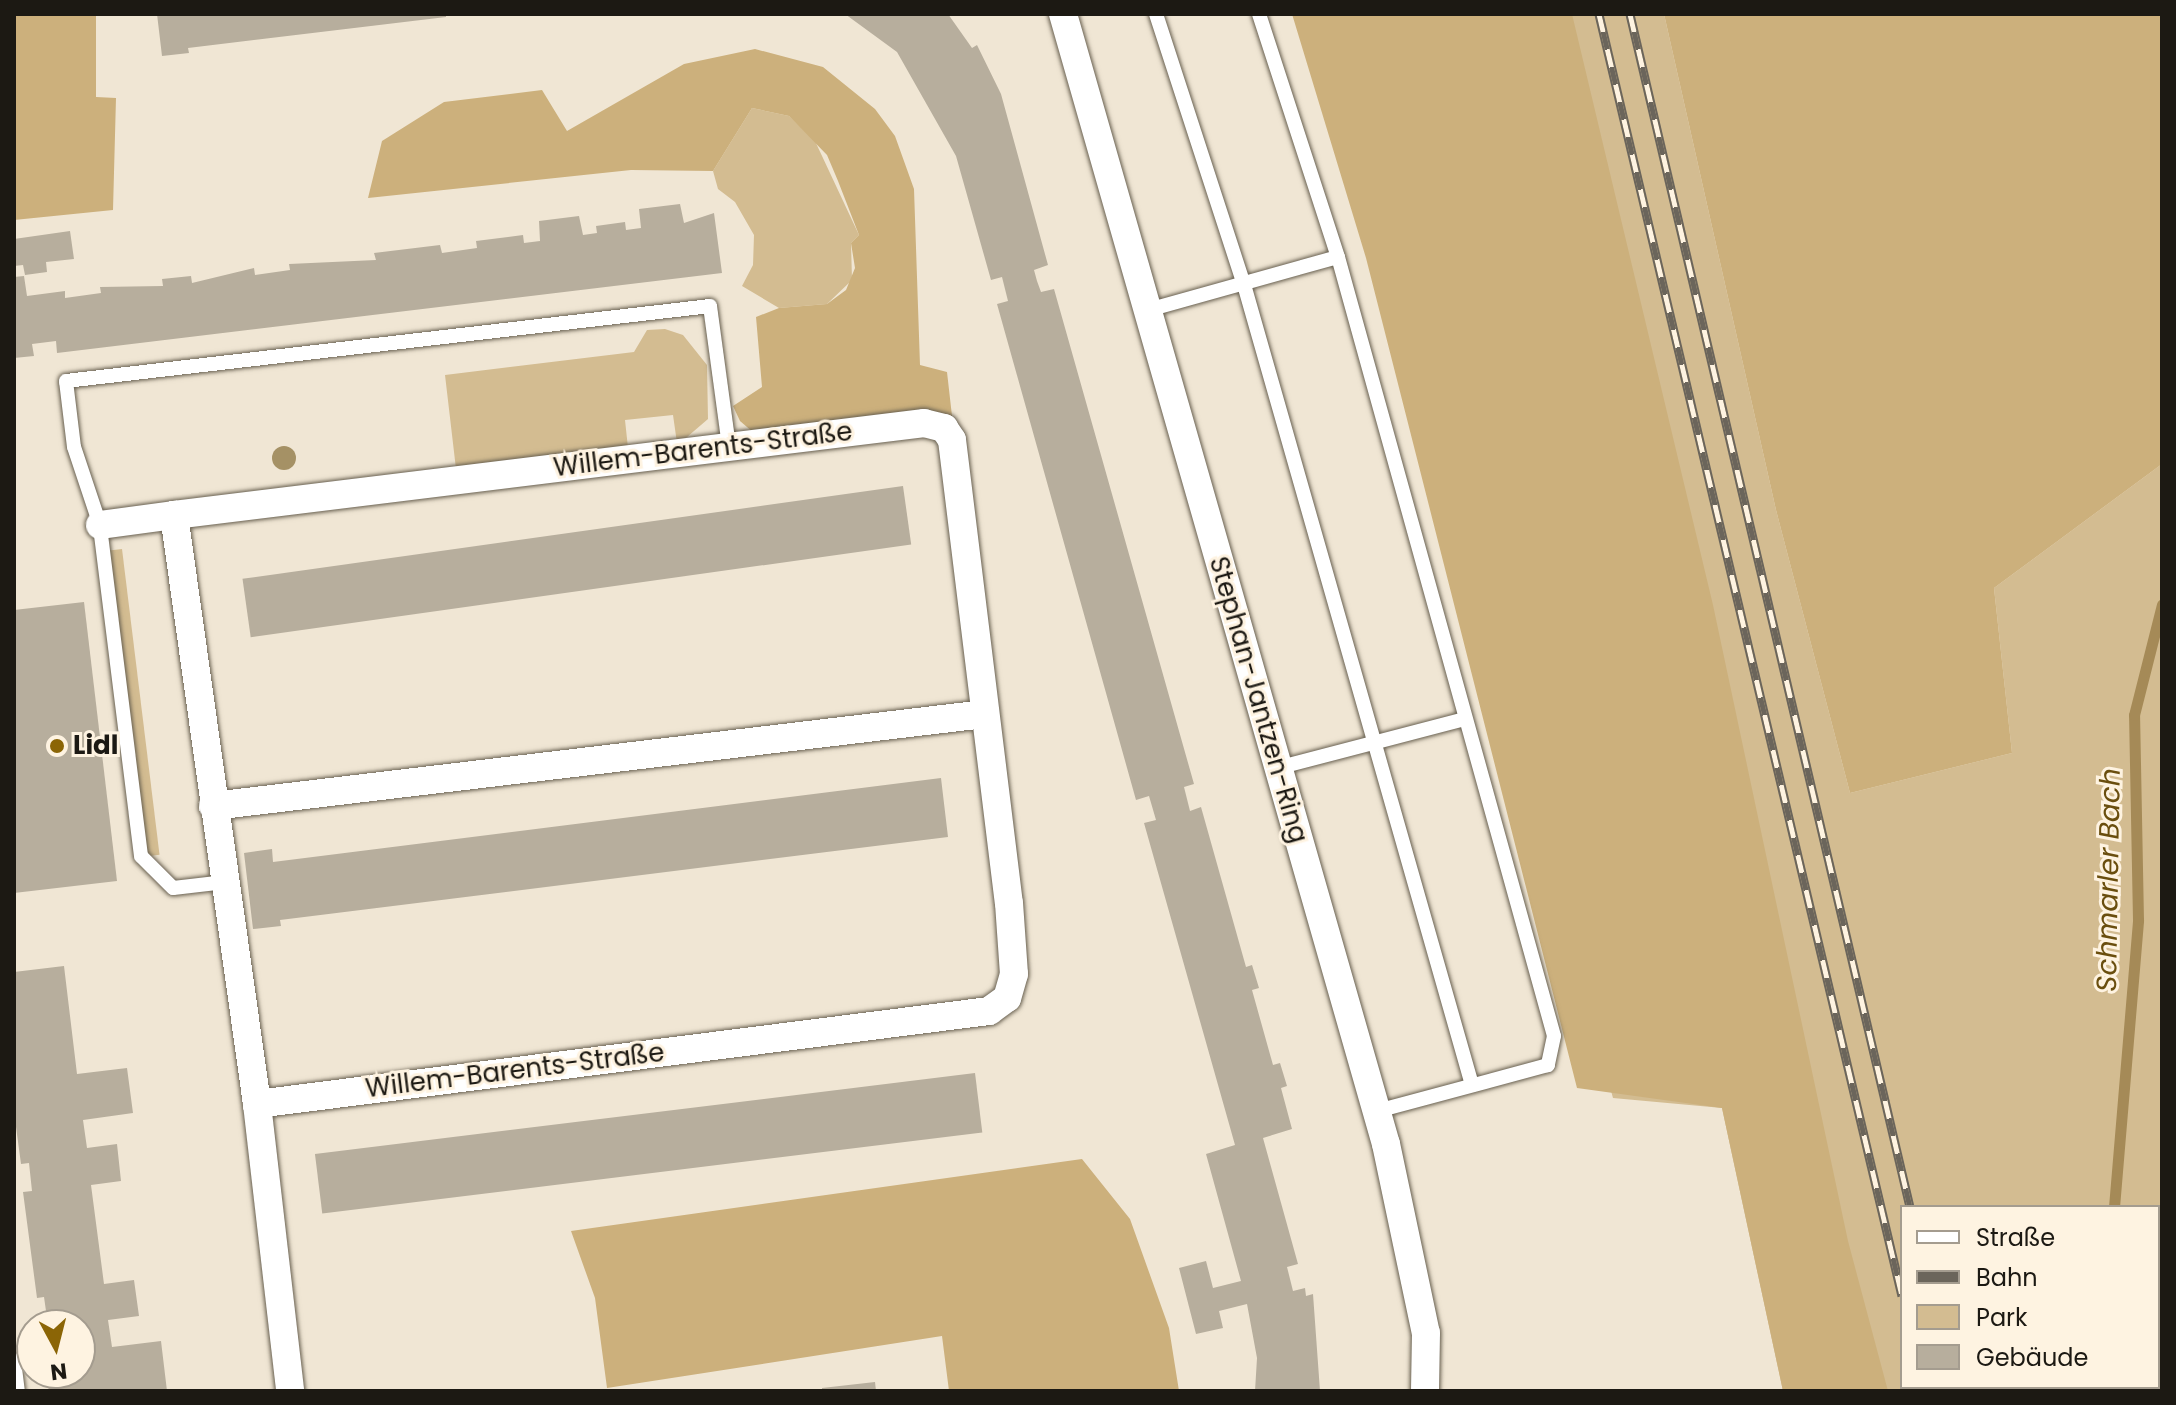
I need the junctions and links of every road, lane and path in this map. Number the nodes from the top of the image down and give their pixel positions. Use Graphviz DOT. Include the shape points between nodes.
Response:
graph roads {
  1 [pos="1063,14"];
  2 [pos="1156,14"];
  3 [pos="1259,14"];
  4 [pos="1338,257"];
  5 [pos="1243,281"];
  6 [pos="1148,310"];
  7 [pos="729,447"];
  8 [pos="174,515"];
  9 [pos="100,525"];
  10 [pos="984,714"];
  11 [pos="1465,719"];
  12 [pos="1372,742"];
  13 [pos="1277,768"];
  14 [pos="213,806"];
  15 [pos="225,882"];
  16 [pos="1472,1085"];
  17 [pos="257,1104"];
  18 [pos="1377,1111"];
  19 [pos="14,1360"];
  20 [pos="18,1391"];
  21 [pos="290,1391"];
  22 [pos="1425,1391"];
  1 -- 6 [label="street, Stephan-Jantzen-Ring"];
  2 -- 5 [label="lane"];
  3 -- 4 [label="lane"];
  4 -- 5 [label="lane"];
  4 -- 11 [label="lane"];
  5 -- 6 [label="lane"];
  5 -- 12 [label="lane"];
  6 -- 13 [label="street, Stephan-Jantzen-Ring"];
  7 -- 8 [label="street, Willem-Barents-Straße"];
  7 -- 9 [label="lane" via="710,306 66,381 74,447"];
  7 -- 10 [label="street, Willem-Barents-Straße" via="924,423 944,428 952,440"];
  8 -- 9 [label="street, Willem-Barents-Straße"];
  8 -- 14 [label="street"];
  9 -- 15 [label="lane" via="141,856 173,888"];
  10 -- 14 [label="street"];
  10 -- 17 [label="street, Willem-Barents-Straße" via="1014,974 1007,998 989,1011"];
  11 -- 12 [label="lane"];
  11 -- 16 [label="lane" via="1554,1036 1548,1065"];
  12 -- 13 [label="lane"];
  12 -- 16 [label="lane"];
  13 -- 18 [label="street, Stephan-Jantzen-Ring"];
  14 -- 15 [label="street"];
  15 -- 17 [label="street"];
  16 -- 18 [label="lane"];
  17 -- 21 [label="street"];
  18 -- 22 [label="street, Stephan-Jantzen-Ring" via="1426,1333"];
  19 -- 20 [label="lane"];
}
